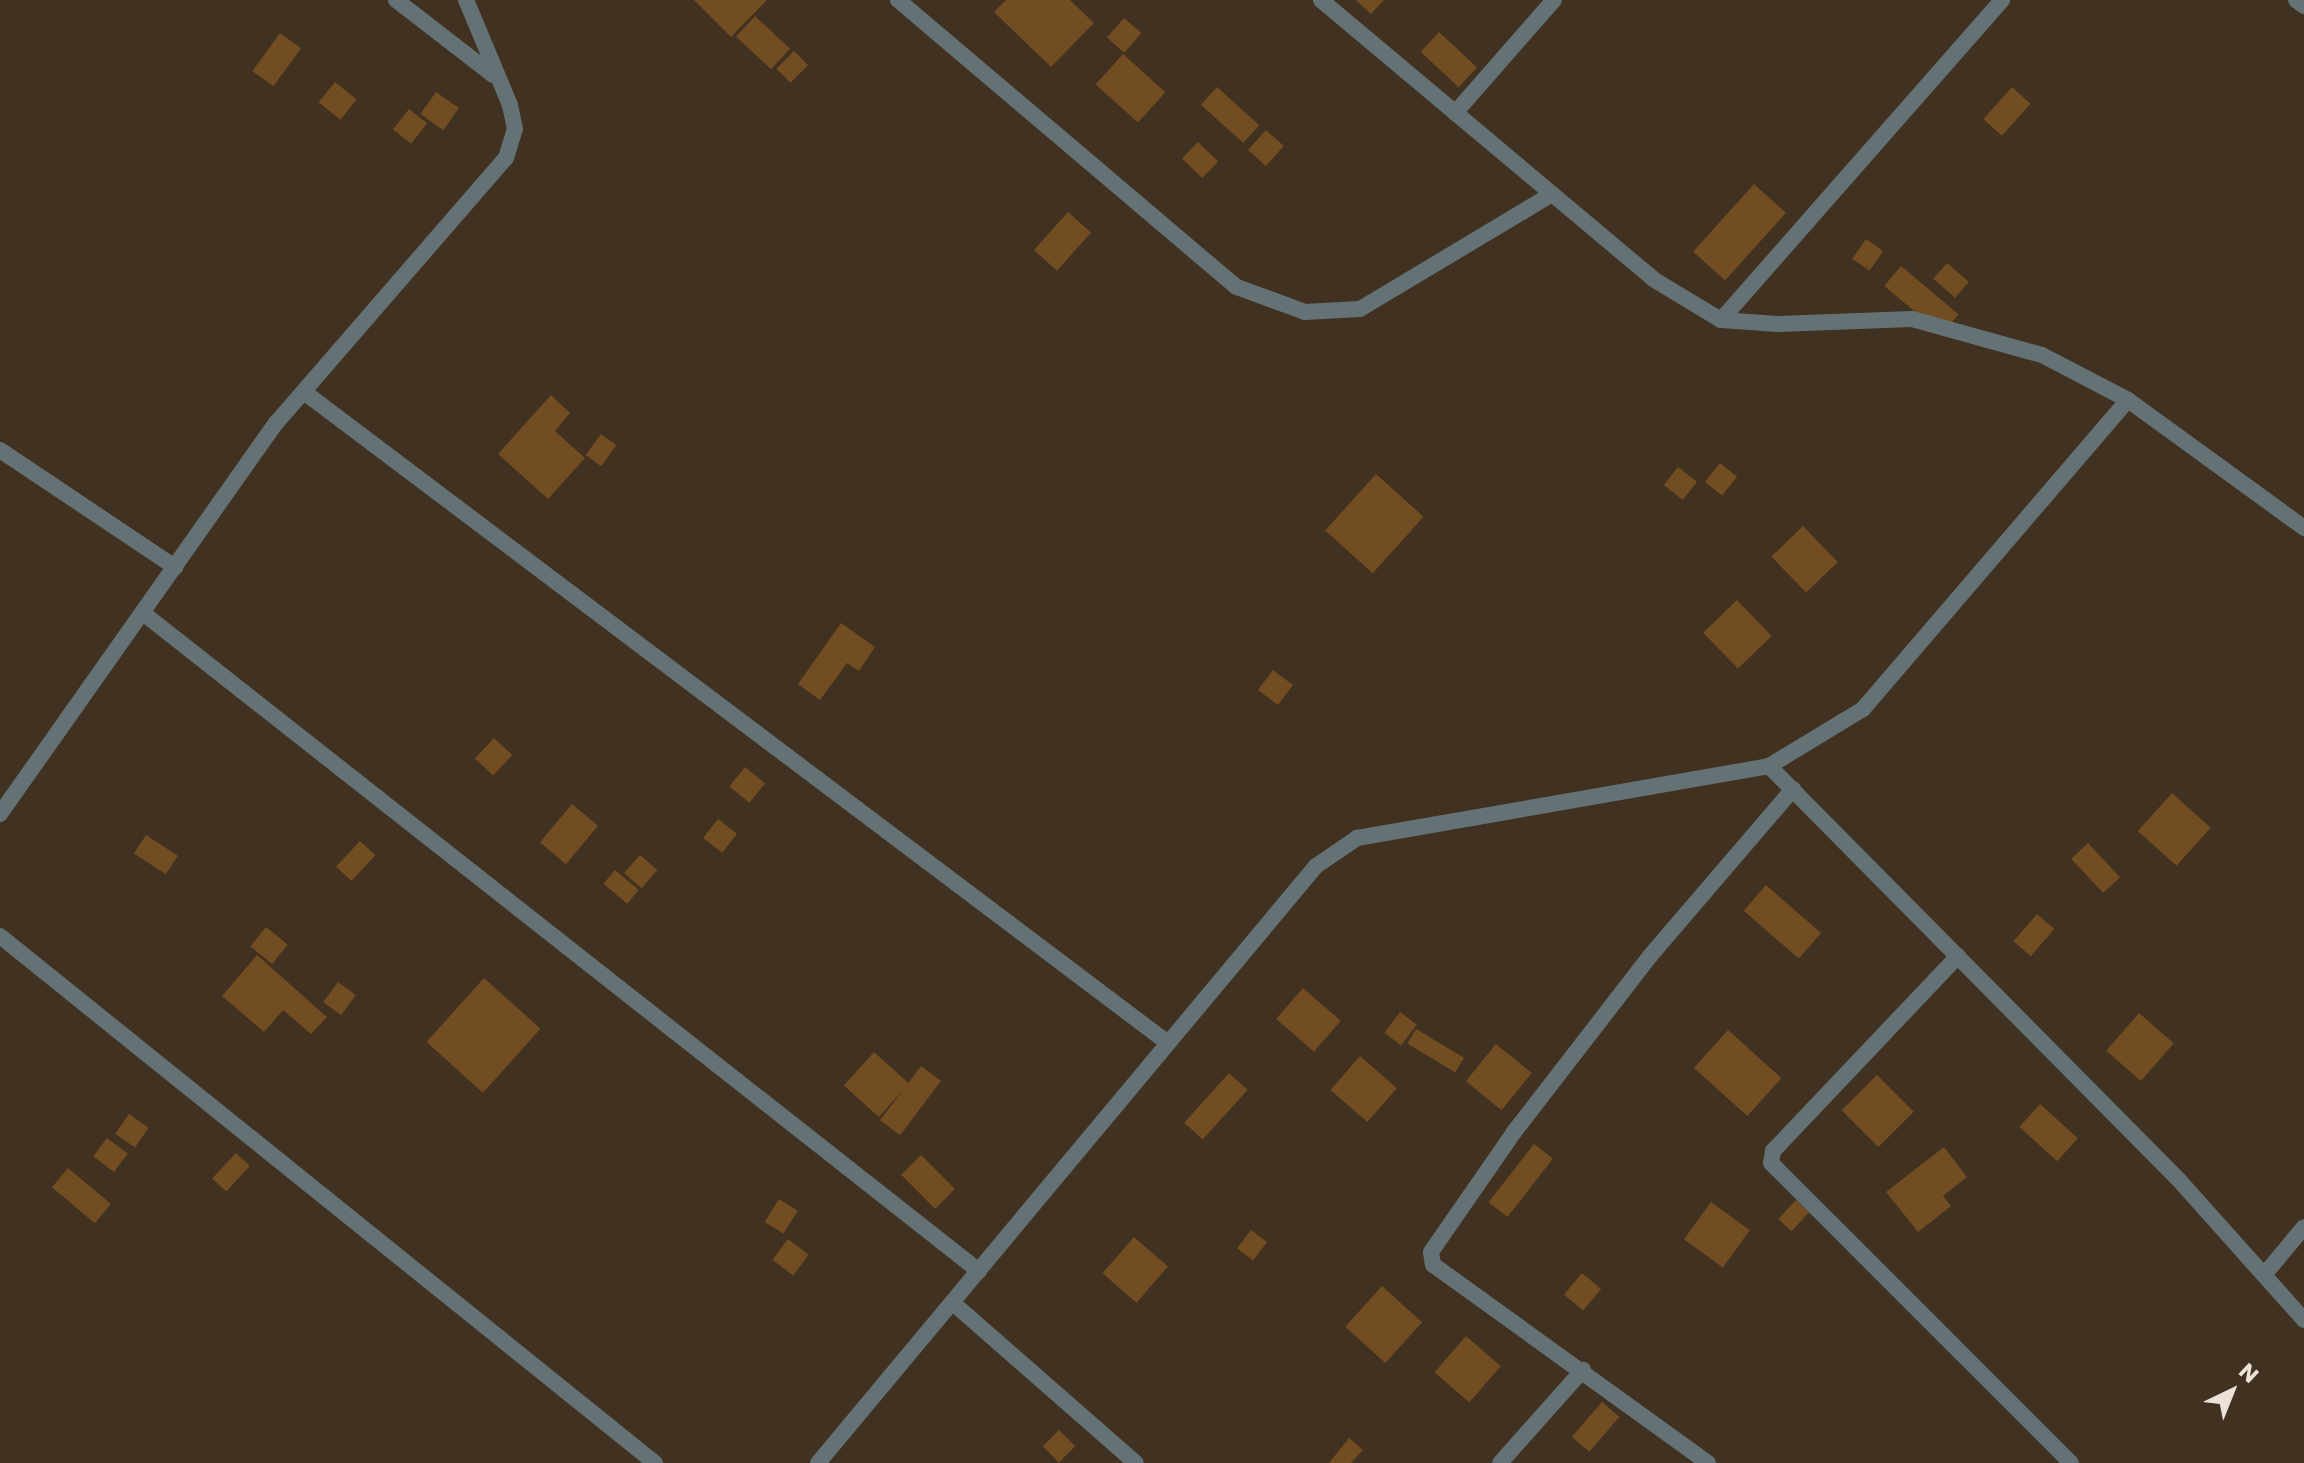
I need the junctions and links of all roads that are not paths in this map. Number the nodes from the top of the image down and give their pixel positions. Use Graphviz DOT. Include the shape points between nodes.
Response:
graph roads {
  1 [pos="396,0"];
  2 [pos="466,0"];
  3 [pos="898,0"];
  4 [pos="1321,0"];
  5 [pos="1554,0"];
  6 [pos="2002,0"];
  7 [pos="2296,0"];
  8 [pos="2304,6"];
  9 [pos="498,79"];
  10 [pos="1455,113"];
  11 [pos="1552,194"];
  12 [pos="1721,320"];
  13 [pos="304,392"];
  14 [pos="2128,400"];
  15 [pos="0,450"];
  16 [pos="2304,528"];
  17 [pos="175,567"];
  18 [pos="143,613"];
  19 [pos="1769,766"];
  20 [pos="1793,789"];
  21 [pos="0,814"];
  22 [pos="0,936"];
  23 [pos="1958,956"];
  24 [pos="1168,1043"];
  25 [pos="2304,1227"];
  26 [pos="979,1271"];
  27 [pos="2264,1275"];
  28 [pos="953,1303"];
  29 [pos="2304,1320"];
  30 [pos="1583,1370"];
  31 [pos="655,1463"];
  32 [pos="818,1463"];
  33 [pos="1136,1463"];
  34 [pos="1500,1463"];
  35 [pos="1708,1463"];
  36 [pos="2071,1463"];
  1 -- 9 [label="street"];
  2 -- 9 [label="street"];
  3 -- 11 [label="street" via="1237,287 1305,312 1360,309"];
  4 -- 10 [label="street"];
  5 -- 10 [label="street"];
  6 -- 12 [label="street"];
  7 -- 8 [label="street"];
  9 -- 13 [label="street" via="515,129 506,158"];
  10 -- 11 [label="street"];
  11 -- 12 [label="street" via="1653,279"];
  12 -- 14 [label="street" via="1778,324 1912,319 2042,355"];
  13 -- 17 [label="street"];
  13 -- 24 [label="street"];
  14 -- 16 [label="street"];
  14 -- 19 [label="street" via="1863,709"];
  15 -- 17 [label="street"];
  17 -- 18 [label="street"];
  18 -- 21 [label="street"];
  18 -- 26 [label="street"];
  19 -- 20 [label="street"];
  19 -- 24 [label="street" via="1357,838 1316,866"];
  20 -- 23 [label="street"];
  20 -- 30 [label="street" via="1650,956 1514,1132 1431,1252 1433,1265"];
  22 -- 31 [label="street"];
  23 -- 27 [label="street"];
  23 -- 36 [label="street" via="1773,1151 1771,1163"];
  24 -- 26 [label="street"];
  25 -- 27 [label="street"];
  26 -- 28 [label="street"];
  27 -- 29 [label="street"];
  28 -- 32 [label="street"];
  28 -- 33 [label="street"];
  30 -- 34 [label="street"];
  30 -- 35 [label="street"];
}
